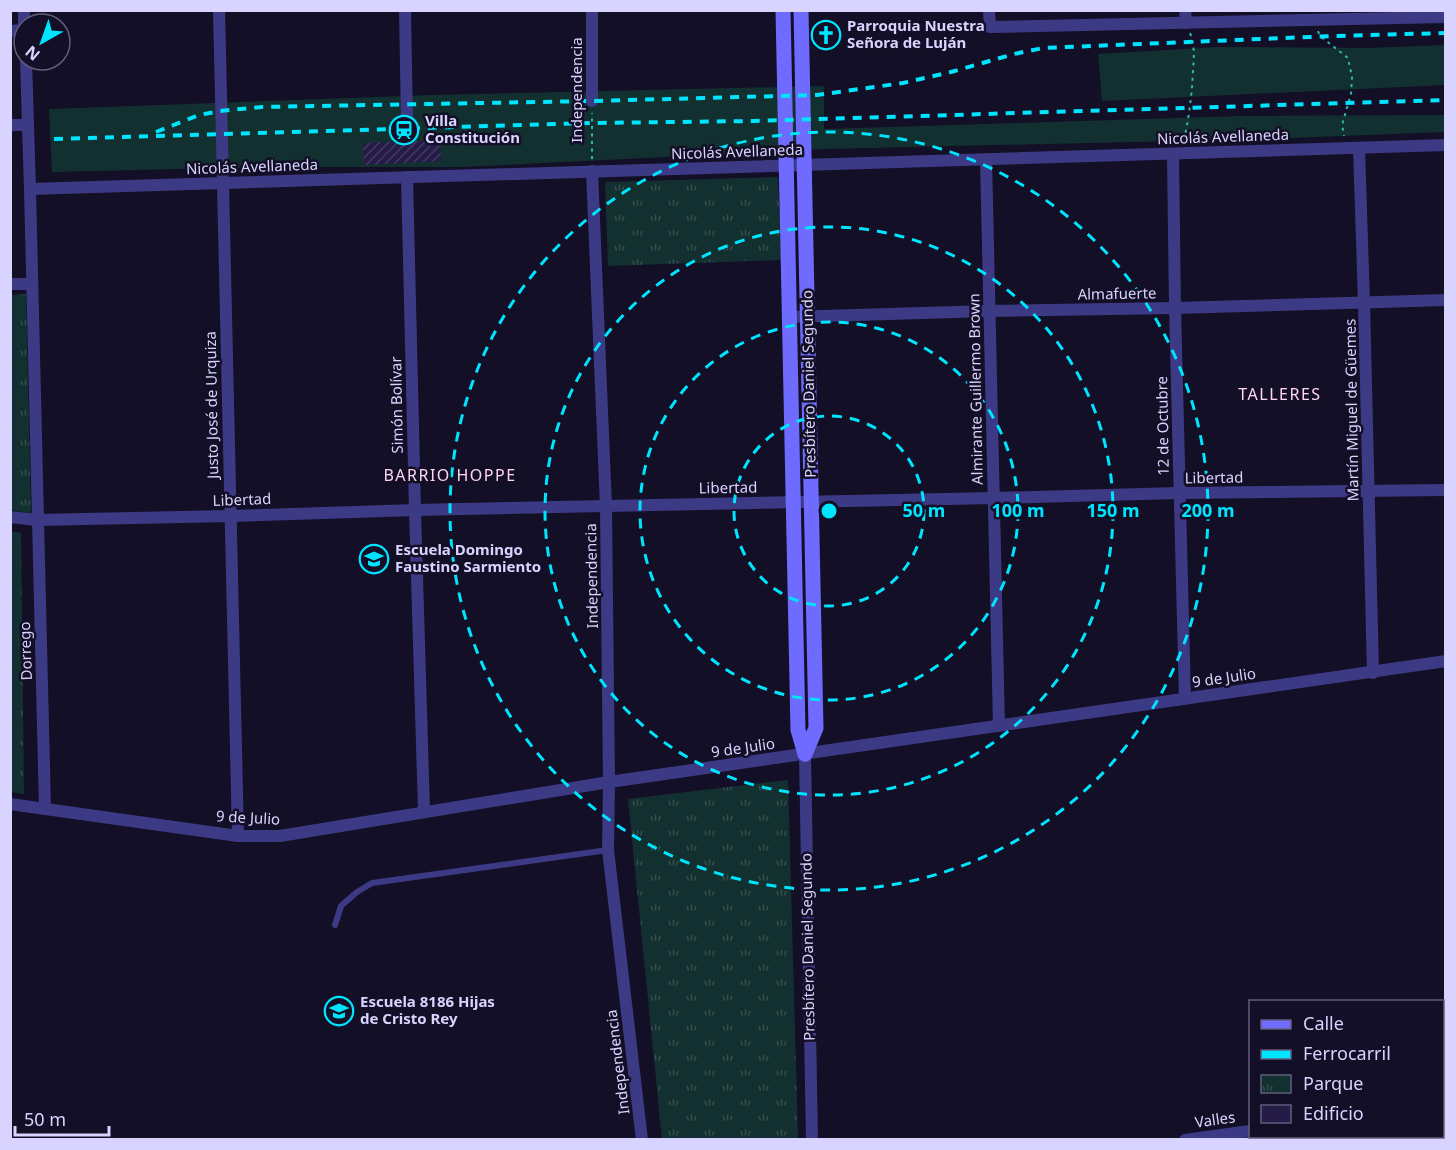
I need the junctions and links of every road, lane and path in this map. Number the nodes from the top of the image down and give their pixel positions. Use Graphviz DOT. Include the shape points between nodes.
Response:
graph roads {
  1 [pos="219,10"];
  2 [pos="405,10"];
  3 [pos="592,10"];
  4 [pos="783,10"];
  5 [pos="801,10"];
  6 [pos="989,10"];
  7 [pos="1316,15"];
  8 [pos="1185,17"];
  9 [pos="1446,17"];
  10 [pos="26,72"];
  11 [pos="592,101"];
  12 [pos="407,120"];
  13 [pos="28,125"];
  14 [pos="10,126"];
  15 [pos="1446,145"];
  16 [pos="1346,148"];
  17 [pos="1359,148"];
  18 [pos="1177,153"];
  19 [pos="986,159"];
  20 [pos="786,165"];
  21 [pos="805,165"];
  22 [pos="592,171"];
  23 [pos="407,177"];
  24 [pos="222,183"];
  25 [pos="30,189"];
  26 [pos="10,284"];
  27 [pos="32,284"];
  28 [pos="1446,300"];
  29 [pos="1364,302"];
  30 [pos="1175,308"];
  31 [pos="989,311"];
  32 [pos="808,316"];
  33 [pos="789,317"];
  34 [pos="1446,490"];
  35 [pos="1369,491"];
  36 [pos="1179,493"];
  37 [pos="994,498"];
  38 [pos="793,502"];
  39 [pos="812,502"];
  40 [pos="606,507"];
  41 [pos="415,510"];
  42 [pos="230,516"];
  43 [pos="10,517"];
  44 [pos="37,520"];
  45 [pos="1446,662"];
  46 [pos="1373,673"];
  47 [pos="1185,699"];
  48 [pos="999,726"];
  49 [pos="805,754"];
  50 [pos="609,782"];
  51 [pos="14,804"];
  52 [pos="45,809"];
  53 [pos="424,812"];
  54 [pos="10,817"];
  55 [pos="238,836"];
  56 [pos="608,850"];
  57 [pos="336,925"];
  58 [pos="1249,1131"];
  59 [pos="642,1140"];
  60 [pos="812,1140"];
  61 [pos="1185,1140"];
  1 -- 24 [label="street, Justo José de Urquiza"];
  2 -- 12 [label="street"];
  3 -- 11 [label="street, Independencia"];
  4 -- 20 [label="main road, Presbítero Daniel Segundo"];
  5 -- 21 [label="main road, Presbítero Daniel Segundo"];
  6 -- 8 [label="street" via="990,27"];
  7 -- 8 [label="street"];
  7 -- 9 [label="street"];
  7 -- 16 [label="path" via="1320,36 1348,58 1351,94 1342,125"];
  8 -- 18 [label="path" via="1194,41 1191,107"];
  10 -- 13 [label="street, Dorrego"];
  11 -- 22 [label="path, Independencia"];
  13 -- 14 [label="street"];
  13 -- 25 [label="street, Dorrego"];
  15 -- 17 [label="street, Nicolás Avellaneda"];
  16 -- 17 [label="street, Nicolás Avellaneda"];
  16 -- 18 [label="street, Nicolás Avellaneda"];
  17 -- 29 [label="street, Martín Miguel de Güemes"];
  18 -- 19 [label="street, Nicolás Avellaneda"];
  18 -- 30 [label="street, 12 de Octubre"];
  19 -- 21 [label="street, Nicolás Avellaneda"];
  19 -- 31 [label="street, Almirante Guillermo Brown"];
  20 -- 21 [label="street, Nicolás Avellaneda"];
  20 -- 22 [label="street, Nicolás Avellaneda"];
  20 -- 33 [label="main road, Presbítero Daniel Segundo"];
  21 -- 32 [label="main road, Presbítero Daniel Segundo"];
  22 -- 23 [label="street, Nicolás Avellaneda"];
  22 -- 40 [label="street, Independencia"];
  23 -- 24 [label="street, Nicolás Avellaneda"];
  23 -- 41 [label="street, Simón Bolívar"];
  24 -- 25 [label="street, Nicolás Avellaneda"];
  24 -- 42 [label="street, Justo José de Urquiza"];
  25 -- 27 [label="street, Dorrego"];
  26 -- 27 [label="street"];
  27 -- 44 [label="street, Dorrego"];
  28 -- 29 [label="street, Almafuerte"];
  29 -- 30 [label="street, Almafuerte"];
  29 -- 35 [label="street, Martín Miguel de Güemes"];
  30 -- 31 [label="street, Almafuerte"];
  30 -- 36 [label="street, 12 de Octubre"];
  31 -- 32 [label="street, Almafuerte"];
  31 -- 37 [label="street, Almirante Guillermo Brown"];
  32 -- 33 [label="street, Almafuerte"];
  32 -- 39 [label="main road, Presbítero Daniel Segundo"];
  33 -- 38 [label="main road, Presbítero Daniel Segundo"];
  34 -- 35 [label="street, Libertad"];
  35 -- 36 [label="street, Libertad"];
  35 -- 46 [label="street, Martín Miguel de Güemes"];
  36 -- 37 [label="street, Libertad"];
  36 -- 47 [label="street, 12 de Octubre"];
  37 -- 39 [label="street, Libertad"];
  37 -- 48 [label="street, Almirante Guillermo Brown"];
  38 -- 39 [label="street, Libertad"];
  38 -- 40 [label="street, Libertad"];
  38 -- 49 [label="main road, Presbítero Daniel Segundo" via="798,730"];
  39 -- 49 [label="main road, Presbítero Daniel Segundo" via="816,728"];
  40 -- 41 [label="street, Libertad"];
  40 -- 50 [label="street, Independencia"];
  41 -- 42 [label="street, Libertad"];
  41 -- 53 [label="street, Simón Bolívar"];
  42 -- 44 [label="street, Libertad"];
  42 -- 55 [label="street, Justo José de Urquiza"];
  43 -- 44 [label="street, Libertad"];
  44 -- 52 [label="street, Dorrego"];
  45 -- 46 [label="street, 9 de Julio"];
  46 -- 47 [label="street, 9 de Julio"];
  47 -- 48 [label="street, 9 de Julio"];
  48 -- 49 [label="street, 9 de Julio"];
  49 -- 50 [label="street, 9 de Julio"];
  49 -- 60 [label="street, Presbítero Daniel Segundo"];
  50 -- 53 [label="street, 9 de Julio"];
  50 -- 56 [label="street, Independencia"];
  51 -- 52 [label="street, 9 de Julio"];
  51 -- 54 [label="street"];
  52 -- 55 [label="street, 9 de Julio"];
  53 -- 55 [label="street, 9 de Julio" via="280,836"];
  56 -- 57 [label="lane" via="372,883 341,906"];
  56 -- 59 [label="street, Independencia"];
  58 -- 61 [label="street, Valles"];
}
